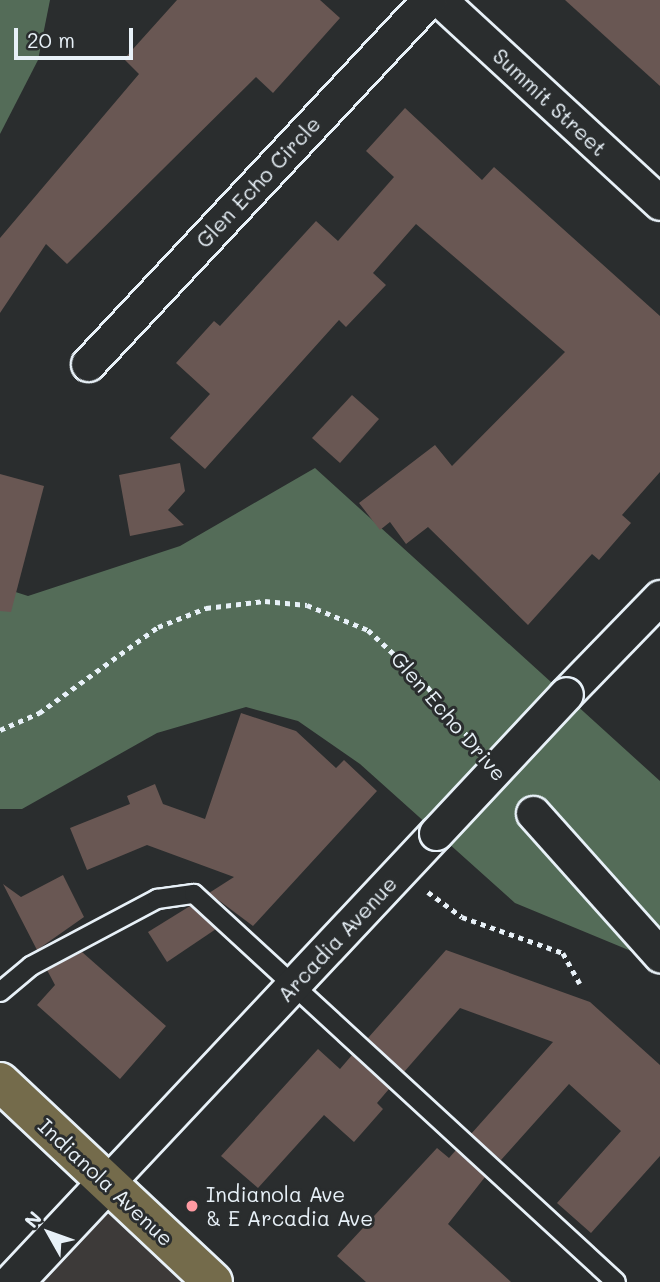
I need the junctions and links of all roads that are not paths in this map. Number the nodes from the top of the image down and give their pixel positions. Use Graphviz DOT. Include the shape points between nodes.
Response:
graph roads {
  1 [pos="429,0"];
  2 [pos="440,0"];
  3 [pos="660,203"];
  4 [pos="88,364"];
  5 [pos="659,599"];
  6 [pos="533,813"];
  7 [pos="660,955"];
  8 [pos="296,984"];
  9 [pos="0,992"];
  10 [pos="0,1082"];
  11 [pos="107,1183"];
  12 [pos="14,1282"];
  13 [pos="213,1282"];
  14 [pos="616,1282"];
  1 -- 4 [label="street, Glen Echo Circle"];
  2 -- 3 [label="street, Summit Street"];
  5 -- 8 [label="street, Arcadia Avenue, bridge"];
  6 -- 7 [label="street"];
  8 -- 9 [label="lane" via="202,900 183,892 157,899 31,966"];
  8 -- 11 [label="street, Arcadia Avenue"];
  8 -- 14 [label="lane"];
  10 -- 11 [label="main road, Indianola Avenue"];
  11 -- 12 [label="street, Arcadia Avenue"];
  11 -- 13 [label="main road, Indianola Avenue"];
}
